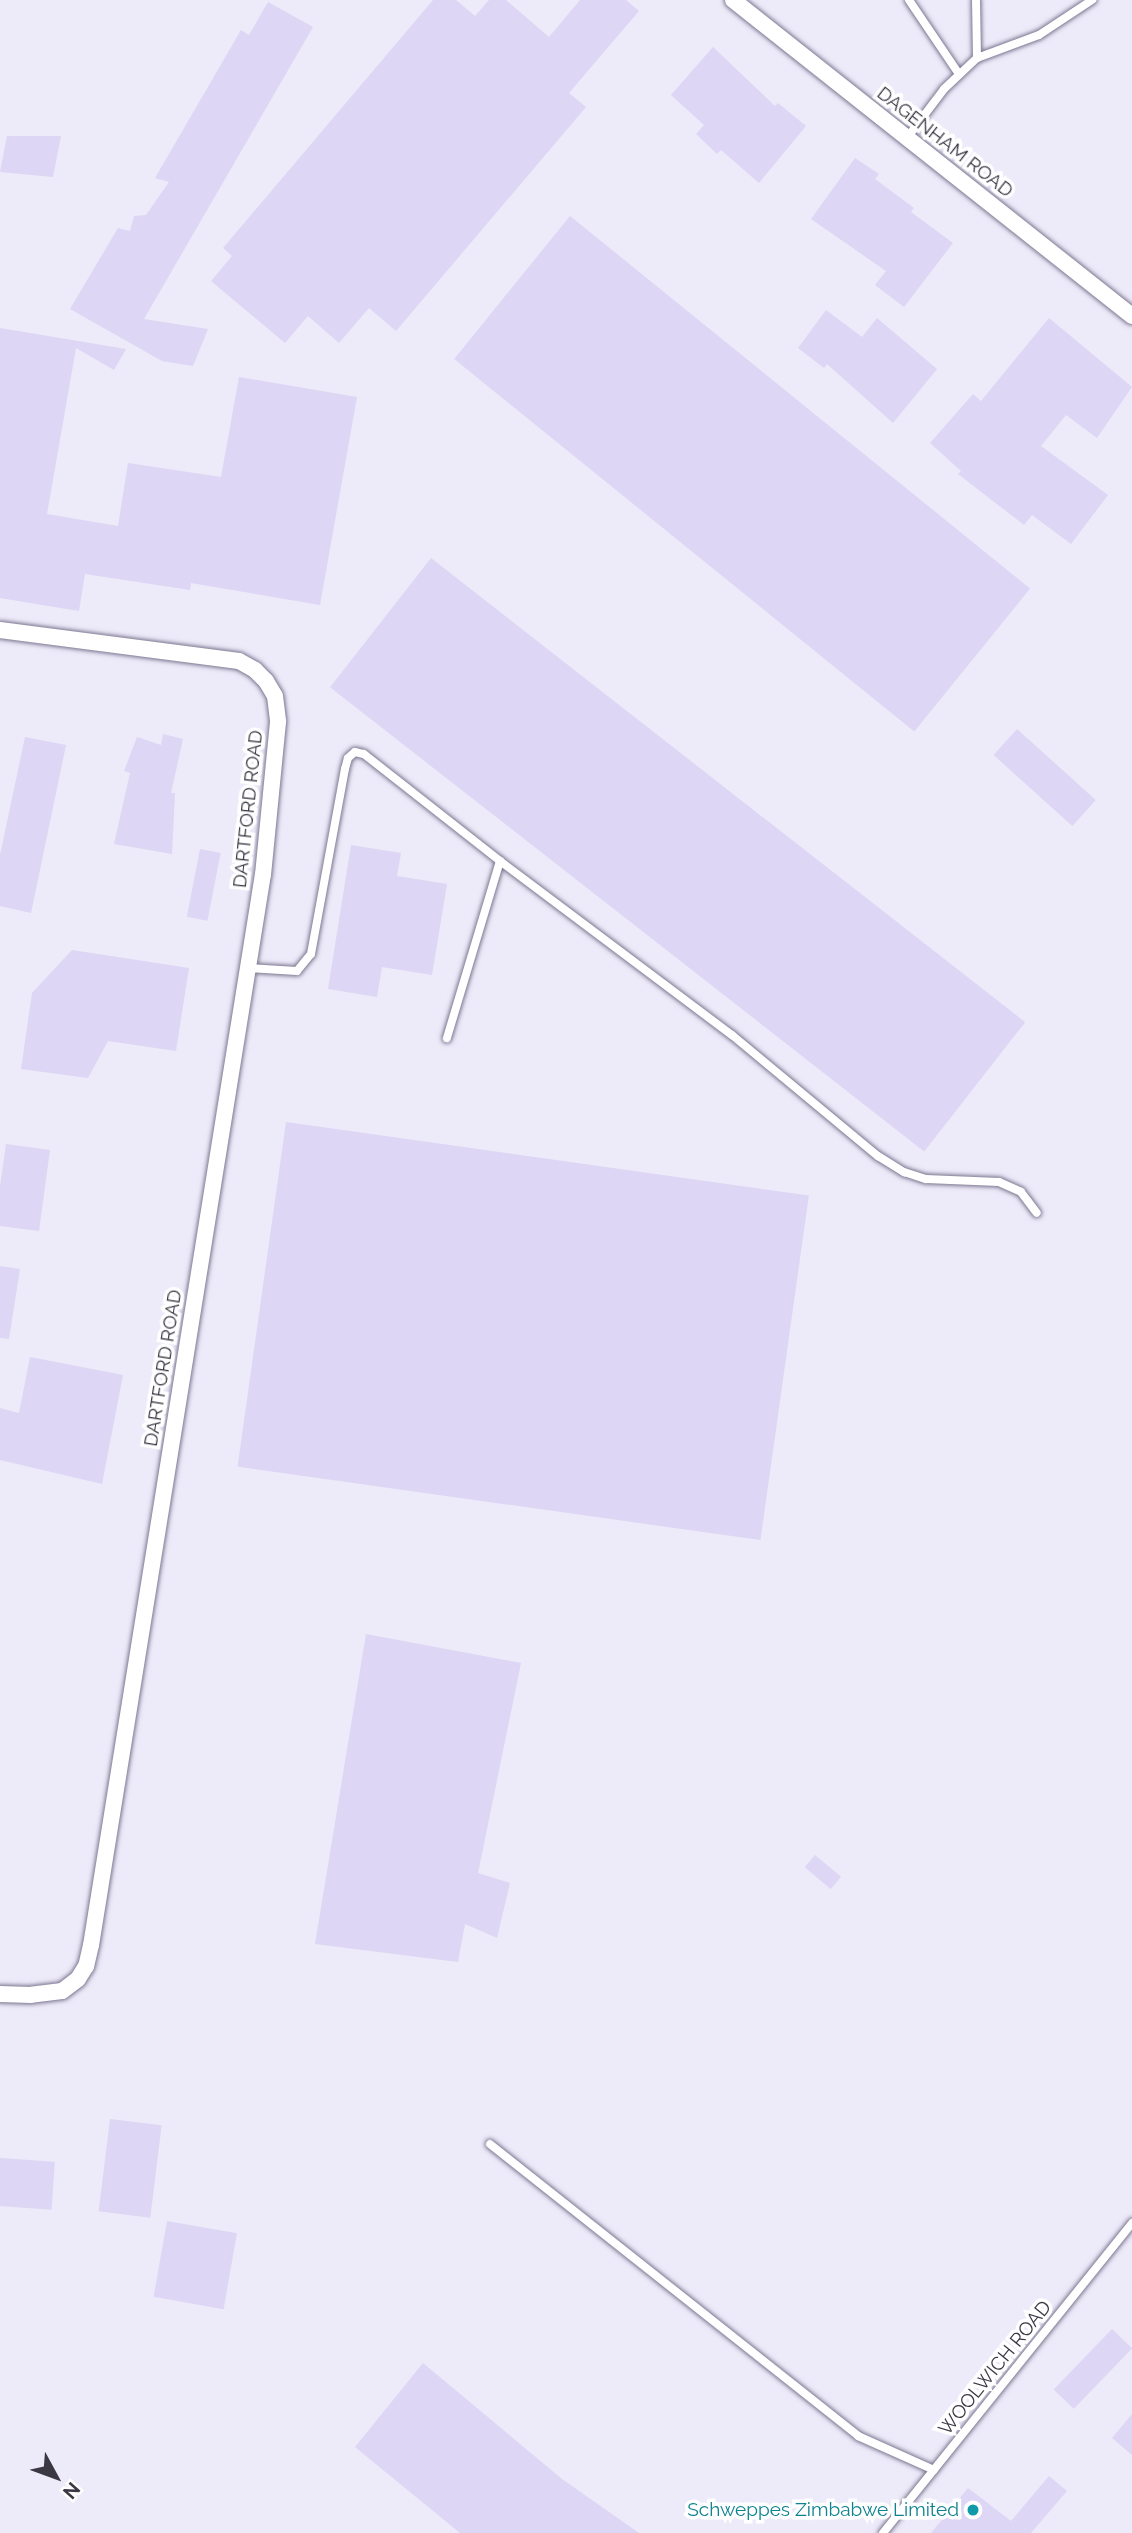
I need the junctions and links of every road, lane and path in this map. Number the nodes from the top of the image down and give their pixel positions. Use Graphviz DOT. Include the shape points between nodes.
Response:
graph roads {
  1 [pos="733,0"];
  2 [pos="909,0"];
  3 [pos="976,0"];
  4 [pos="1092,0"];
  5 [pos="976,58"];
  6 [pos="959,74"];
  7 [pos="907,138"];
  8 [pos="1132,316"];
  9 [pos="0,630"];
  10 [pos="499,861"];
  11 [pos="248,968"];
  12 [pos="447,1038"];
  13 [pos="1037,1213"];
  14 [pos="0,1994"];
  15 [pos="490,2144"];
  16 [pos="1132,2223"];
  17 [pos="934,2470"];
  18 [pos="883,2533"];
  1 -- 7 [label="street, DAGENHAM ROAD"];
  2 -- 6 [label="lane"];
  3 -- 5 [label="lane"];
  4 -- 5 [label="lane" via="1039,35"];
  5 -- 6 [label="lane"];
  6 -- 7 [label="lane"];
  7 -- 8 [label="street, DAGENHAM ROAD"];
  9 -- 11 [label="street, DARTFORD ROAD" via="239,661 266,681 275,696 278,722 263,874"];
  10 -- 11 [label="lane" via="364,754 355,752 345,769 311,954 297,971"];
  10 -- 12 [label="lane"];
  10 -- 13 [label="lane" via="732,1035 878,1156 926,1179 999,1182 1021,1192"];
  11 -- 14 [label="street, DARTFORD ROAD" via="86,1966 62,1991"];
  15 -- 17 [label="lane" via="858,2436"];
  16 -- 17 [label="lane, WOOLWICH ROAD"];
  17 -- 18 [label="lane, WOOLWICH ROAD"];
}
